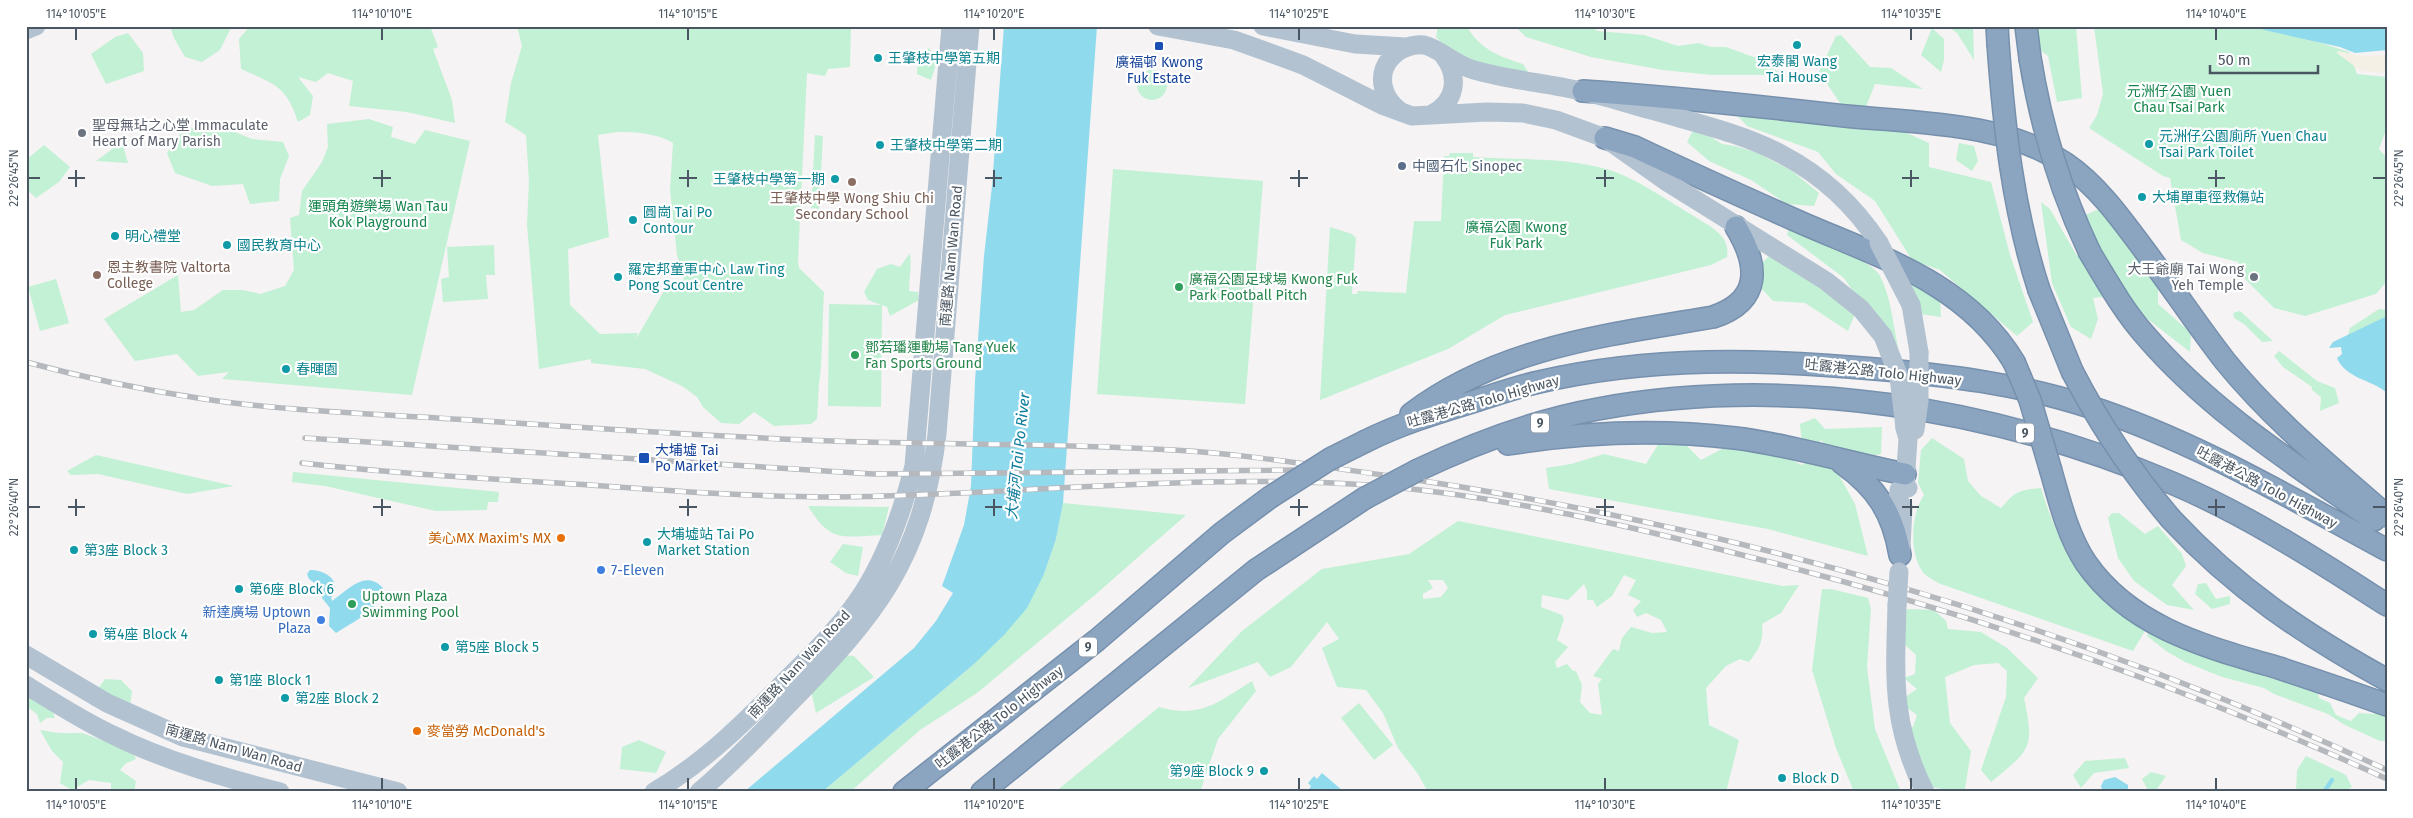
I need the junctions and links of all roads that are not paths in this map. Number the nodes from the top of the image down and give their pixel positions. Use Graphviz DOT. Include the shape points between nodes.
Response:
graph roads {
  1 [pos="36,26"];
  2 [pos="951,26"];
  3 [pos="970,26"];
  4 [pos="1158,26"];
  5 [pos="1263,26"];
  6 [pos="2026,26"];
  7 [pos="26,30"];
  8 [pos="1998,35"];
  9 [pos="1406,47"];
  10 [pos="1442,54"];
  11 [pos="1583,91"];
  12 [pos="1401,112"];
  13 [pos="1432,114"];
  14 [pos="1605,138"];
  15 [pos="1736,227"];
  16 [pos="1395,426"];
  17 [pos="1909,432"];
  18 [pos="1457,453"];
  19 [pos="1835,459"];
  20 [pos="1905,479"];
  21 [pos="2387,516"];
  22 [pos="2387,530"];
  23 [pos="2387,550"];
  24 [pos="1900,564"];
  25 [pos="2387,606"];
  26 [pos="26,655"];
  27 [pos="2387,680"];
  28 [pos="26,686"];
  29 [pos="2387,705"];
  30 [pos="280,792"];
  31 [pos="398,792"];
  32 [pos="654,792"];
  33 [pos="699,792"];
  34 [pos="904,792"];
  35 [pos="982,792"];
  36 [pos="1924,792"];
  1 -- 7 [label="main road"];
  2 -- 32 [label="main road, 南運路 Nam Wan Road" via="914,466 892,538 864,590 840,624 722,744"];
  3 -- 33 [label="main road, 南運路 Nam Wan Road" via="937,434 933,468 917,526 889,587 857,632"];
  4 -- 12 [label="main road" via="1234,40 1302,65"];
  5 -- 9 [label="main road" via="1355,44"];
  6 -- 22 [label="highway, bridge" via="2041,116 2056,170 2075,222 2113,291 2144,334 2206,398"];
  8 -- 27 [label="highway, bridge" via="2011,171 2018,214 2038,290 2072,371 2109,437 2136,476 2211,560 2258,600 2317,641"];
  9 -- 10 [label="main road" via="1424,46"];
  9 -- 12 [label="main road" via="1388,61 1382,79 1386,97"];
  10 -- 11 [label="main road" via="1452,62 1474,70"];
  10 -- 13 [label="main road" via="1453,70 1454,88 1443,106"];
  11 -- 17 [label="main road, bridge" via="1740,136 1800,164 1833,188 1868,226 1885,252 1911,305 1918,339 1919,401"];
  11 -- 21 [label="highway" via="1704,100 1962,128 2009,137 2049,153 2105,200 2199,328 2251,391"];
  12 -- 13 [label="main road" via="1412,116"];
  13 -- 14 [label="main road" via="1523,113 1556,120"];
  14 -- 15 [label="main road"];
  14 -- 29 [label="highway, bridge" via="1635,147 1928,280 1973,310 1994,332 2014,362 2030,400 2060,506 2077,548 2095,575 2130,609 2195,642"];
  15 -- 16 [label="highway" via="1750,254 1752,277 1746,296 1727,311 1590,338 1506,362 1464,381"];
  15 -- 17 [label="main road, bridge" via="1760,238 1861,308 1883,336 1898,377"];
  16 -- 23 [label="highway, 吐露港公路 Tolo Highway / 9" via="1537,382 1643,365 1691,361 1785,362 1926,374 2034,392 2138,424 2239,470"];
  16 -- 34 [label="highway, 吐露港公路 Tolo Highway / 9, bridge" via="1330,459 1222,533 1090,646"];
  17 -- 20 [label="main road"];
  18 -- 19 [label="highway" via="1576,435 1653,433 1735,438"];
  18 -- 25 [label="highway, 9" via="1503,434 1568,416 1669,398 1775,396 1923,410 2036,436 2174,484 2267,532"];
  18 -- 35 [label="highway, 9, bridge" via="1365,498 1256,570"];
  19 -- 20 [label="highway"];
  19 -- 24 [label="highway" via="1864,480 1881,501 1896,529"];
  20 -- 24 [label="main road" via="1910,492 1902,507"];
  24 -- 36 [label="main road, bridge" via="1895,678 1897,710 1904,741"];
  26 -- 31 [label="main road, 南運路 Nam Wan Road" via="107,703 183,737"];
  28 -- 30 [label="main road, 南運路 Nam Wan Road" via="91,724 143,749"];
}
